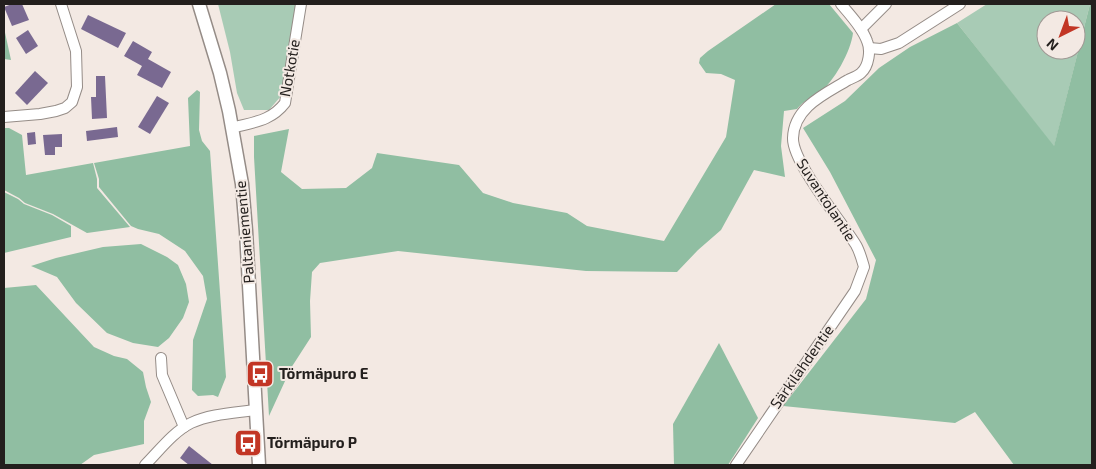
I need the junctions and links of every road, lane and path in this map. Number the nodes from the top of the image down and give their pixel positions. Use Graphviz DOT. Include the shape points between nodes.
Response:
graph roads {
  1 [pos="61,4"];
  2 [pos="199,4"];
  3 [pos="301,4"];
  4 [pos="840,4"];
  5 [pos="886,4"];
  6 [pos="960,4"];
  7 [pos="861,29"];
  8 [pos="868,48"];
  9 [pos="4,116"];
  10 [pos="232,128"];
  11 [pos="864,267"];
  12 [pos="161,358"];
  13 [pos="255,410"];
  14 [pos="184,427"];
  15 [pos="146,465"];
  16 [pos="259,465"];
  17 [pos="736,465"];
  1 -- 9 [label="street" via="76,51 77,87 72,102 56,111"];
  2 -- 10 [label="street, Paltaniementie" via="220,73"];
  3 -- 10 [label="street, Notkotie" via="285,102 272,116"];
  4 -- 7 [label="street"];
  5 -- 7 [label="street"];
  6 -- 8 [label="street" via="899,43 881,49"];
  7 -- 8 [label="street"];
  8 -- 11 [label="street, Suvantolantie" via="869,58 862,72 814,100 802,111 792,139 807,173 857,247"];
  10 -- 13 [label="street, Paltaniementie" via="246,231"];
  11 -- 17 [label="street, Särkilahdentie" via="855,291"];
  12 -- 14 [label="street" via="162,375"];
  13 -- 14 [label="street"];
  13 -- 16 [label="street, Paltaniementie"];
  14 -- 15 [label="street"];
}
